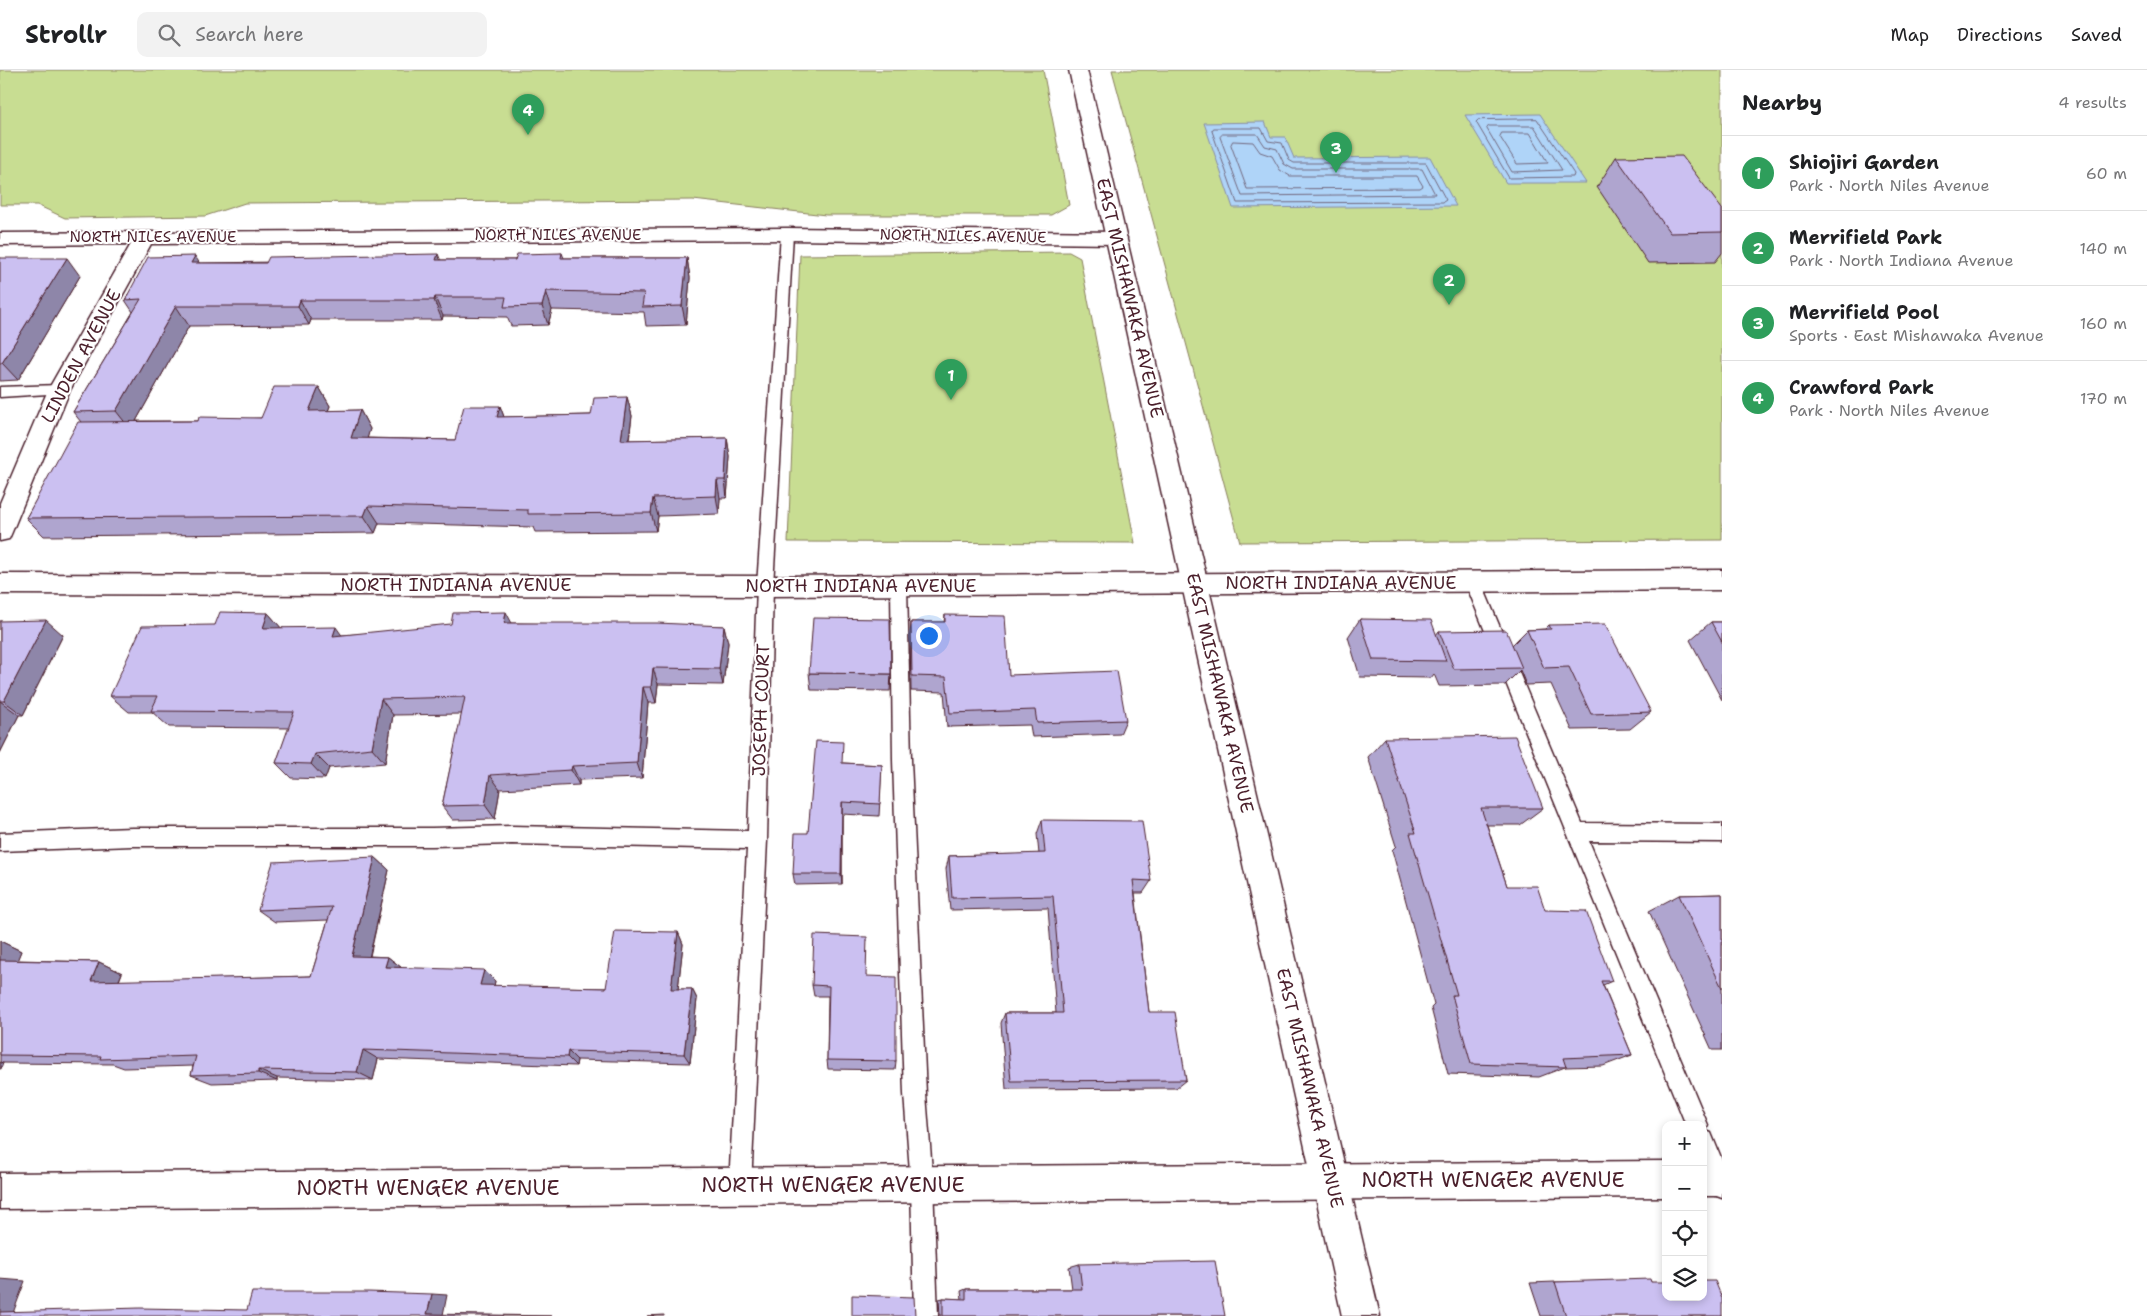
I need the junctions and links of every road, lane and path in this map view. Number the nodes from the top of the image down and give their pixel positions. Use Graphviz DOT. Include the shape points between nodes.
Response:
graph roads {
  1 [pos="1078,70"];
  2 [pos="787,234"];
  3 [pos="145,237"];
  4 [pos="1117,238"];
  5 [pos="0,239"];
  6 [pos="59,390"];
  7 [pos="0,392"];
  8 [pos="0,532"];
  9 [pos="1722,580"];
  10 [pos="1473,582"];
  11 [pos="0,584"];
  12 [pos="1195,584"];
  13 [pos="765,586"];
  14 [pos="899,586"];
  15 [pos="1576,832"];
  16 [pos="1722,833"];
  17 [pos="757,840"];
  18 [pos="0,842"];
  19 [pos="1695,1121"];
  20 [pos="1707,1153"];
  21 [pos="1662,1179"];
  22 [pos="1716,1180"];
  23 [pos="1331,1181"];
  24 [pos="922,1184"];
  25 [pos="740,1186"];
  26 [pos="0,1191"];
  27 [pos="926,1316"];
  28 [pos="1361,1316"];
  1 -- 4 [label="street, EAST MISHAWAKA AVENUE"];
  2 -- 3 [label="street, NORTH NILES AVENUE"];
  2 -- 4 [label="street, NORTH NILES AVENUE"];
  2 -- 13 [label="lane, JOSEPH COURT"];
  3 -- 5 [label="street, NORTH NILES AVENUE"];
  3 -- 6 [label="street, LINDEN AVENUE"];
  4 -- 12 [label="street, EAST MISHAWAKA AVENUE"];
  6 -- 7 [label="lane"];
  6 -- 8 [label="street, LINDEN AVENUE"];
  9 -- 10 [label="street, NORTH INDIANA AVENUE"];
  10 -- 12 [label="street, NORTH INDIANA AVENUE"];
  10 -- 15 [label="lane"];
  11 -- 13 [label="street, NORTH INDIANA AVENUE"];
  12 -- 14 [label="street, NORTH INDIANA AVENUE"];
  12 -- 23 [label="street, EAST MISHAWAKA AVENUE"];
  13 -- 14 [label="street, NORTH INDIANA AVENUE"];
  13 -- 17 [label="lane, JOSEPH COURT"];
  14 -- 24 [label="lane" via="915,1094"];
  15 -- 16 [label="lane"];
  15 -- 19 [label="lane"];
  17 -- 18 [label="lane" via="512,835"];
  17 -- 25 [label="lane, JOSEPH COURT"];
  20 -- 22 [label="lane"];
  21 -- 23 [label="street, NORTH WENGER AVENUE"];
  23 -- 24 [label="street, NORTH WENGER AVENUE"];
  23 -- 28 [label="street, EAST MISHAWAKA AVENUE"];
  24 -- 25 [label="street, NORTH WENGER AVENUE"];
  24 -- 27 [label="lane"];
  25 -- 26 [label="street, NORTH WENGER AVENUE"];
}
